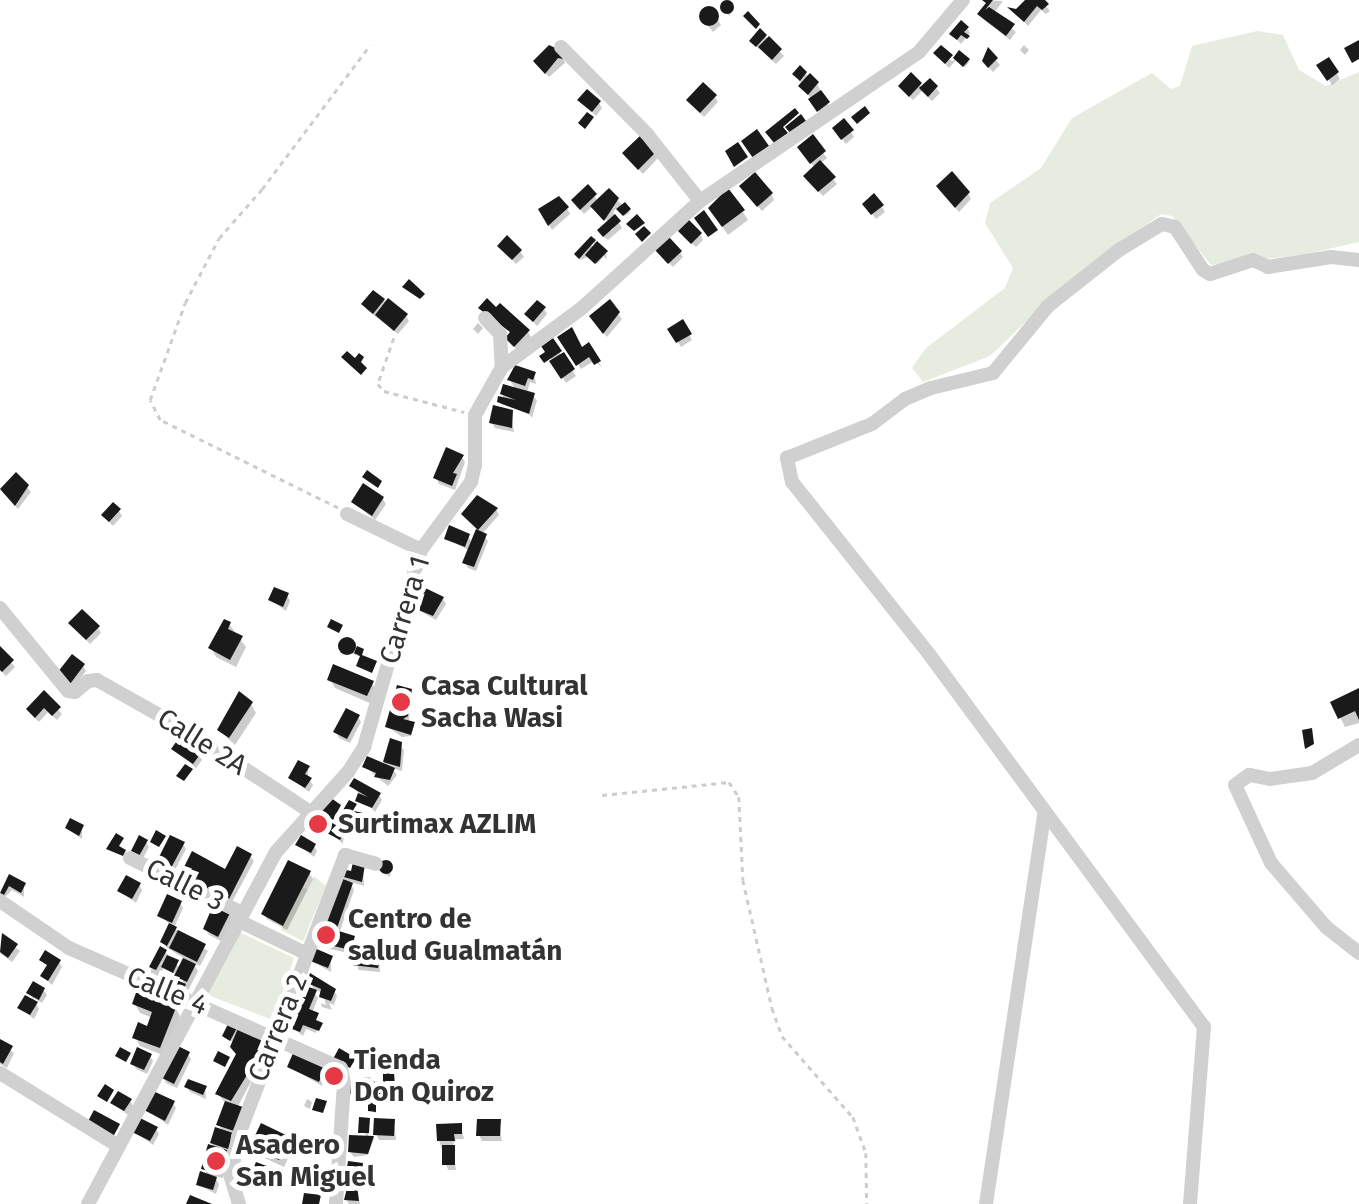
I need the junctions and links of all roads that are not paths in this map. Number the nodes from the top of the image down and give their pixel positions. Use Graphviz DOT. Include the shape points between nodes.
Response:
graph roads {
  1 [pos="963,0"];
  2 [pos="561,48"];
  3 [pos="700,201"];
  4 [pos="1359,260"];
  5 [pos="484,318"];
  6 [pos="502,367"];
  7 [pos="347,514"];
  8 [pos="421,550"];
  9 [pos="0,608"];
  10 [pos="1359,744"];
  11 [pos="1045,811"];
  12 [pos="312,813"];
  13 [pos="130,858"];
  14 [pos="376,864"];
  15 [pos="0,901"];
  16 [pos="239,916"];
  17 [pos="1359,953"];
  18 [pos="307,954"];
  19 [pos="196,1002"];
  20 [pos="278,1039"];
  21 [pos="0,1073"];
  22 [pos="118,1146"];
  23 [pos="88,1204"];
  24 [pos="240,1204"];
  25 [pos="336,1204"];
  26 [pos="986,1204"];
  27 [pos="1190,1204"];
  1 -- 3 [label="street, Carrera 1" via="919,52"];
  2 -- 3 [label="street" via="647,134"];
  3 -- 6 [label="street, Carrera 1" via="582,308"];
  4 -- 11 [label="street" via="1268,266 1254,260 1210,274 1176,227 1162,224 1048,306 992,372 931,388 872,424 787,458 792,482"];
  5 -- 6 [label="street" via="500,334"];
  6 -- 8 [label="street, Carrera 1" via="475,415 471,482"];
  7 -- 8 [label="street"];
  8 -- 12 [label="street, Carrera 1" via="364,747"];
  9 -- 12 [label="street, Calle 2A" via="68,691 97,680"];
  10 -- 17 [label="street" via="1312,774 1249,776 1235,785 1271,863 1326,927"];
  11 -- 26 [label="street"];
  11 -- 27 [label="street" via="1204,1027"];
  12 -- 16 [label="street, Carrera 1" via="276,852"];
  13 -- 16 [label="street, Calle 3"];
  14 -- 18 [label="street, Carrera 2" via="344,855"];
  15 -- 19 [label="street, Calle 4" via="69,948"];
  16 -- 18 [label="street, Calle 3"];
  16 -- 19 [label="street, Carrera 1"];
  18 -- 20 [label="street, Carrera 2"];
  19 -- 20 [label="street, Calle 4"];
  19 -- 22 [label="street, Carrera 1"];
  20 -- 24 [label="street, Carrera 2" via="238,1138 231,1176"];
  20 -- 25 [label="street, Calle 4" via="341,1068"];
  21 -- 22 [label="street"];
  22 -- 23 [label="street, Carrera 1"];
}
